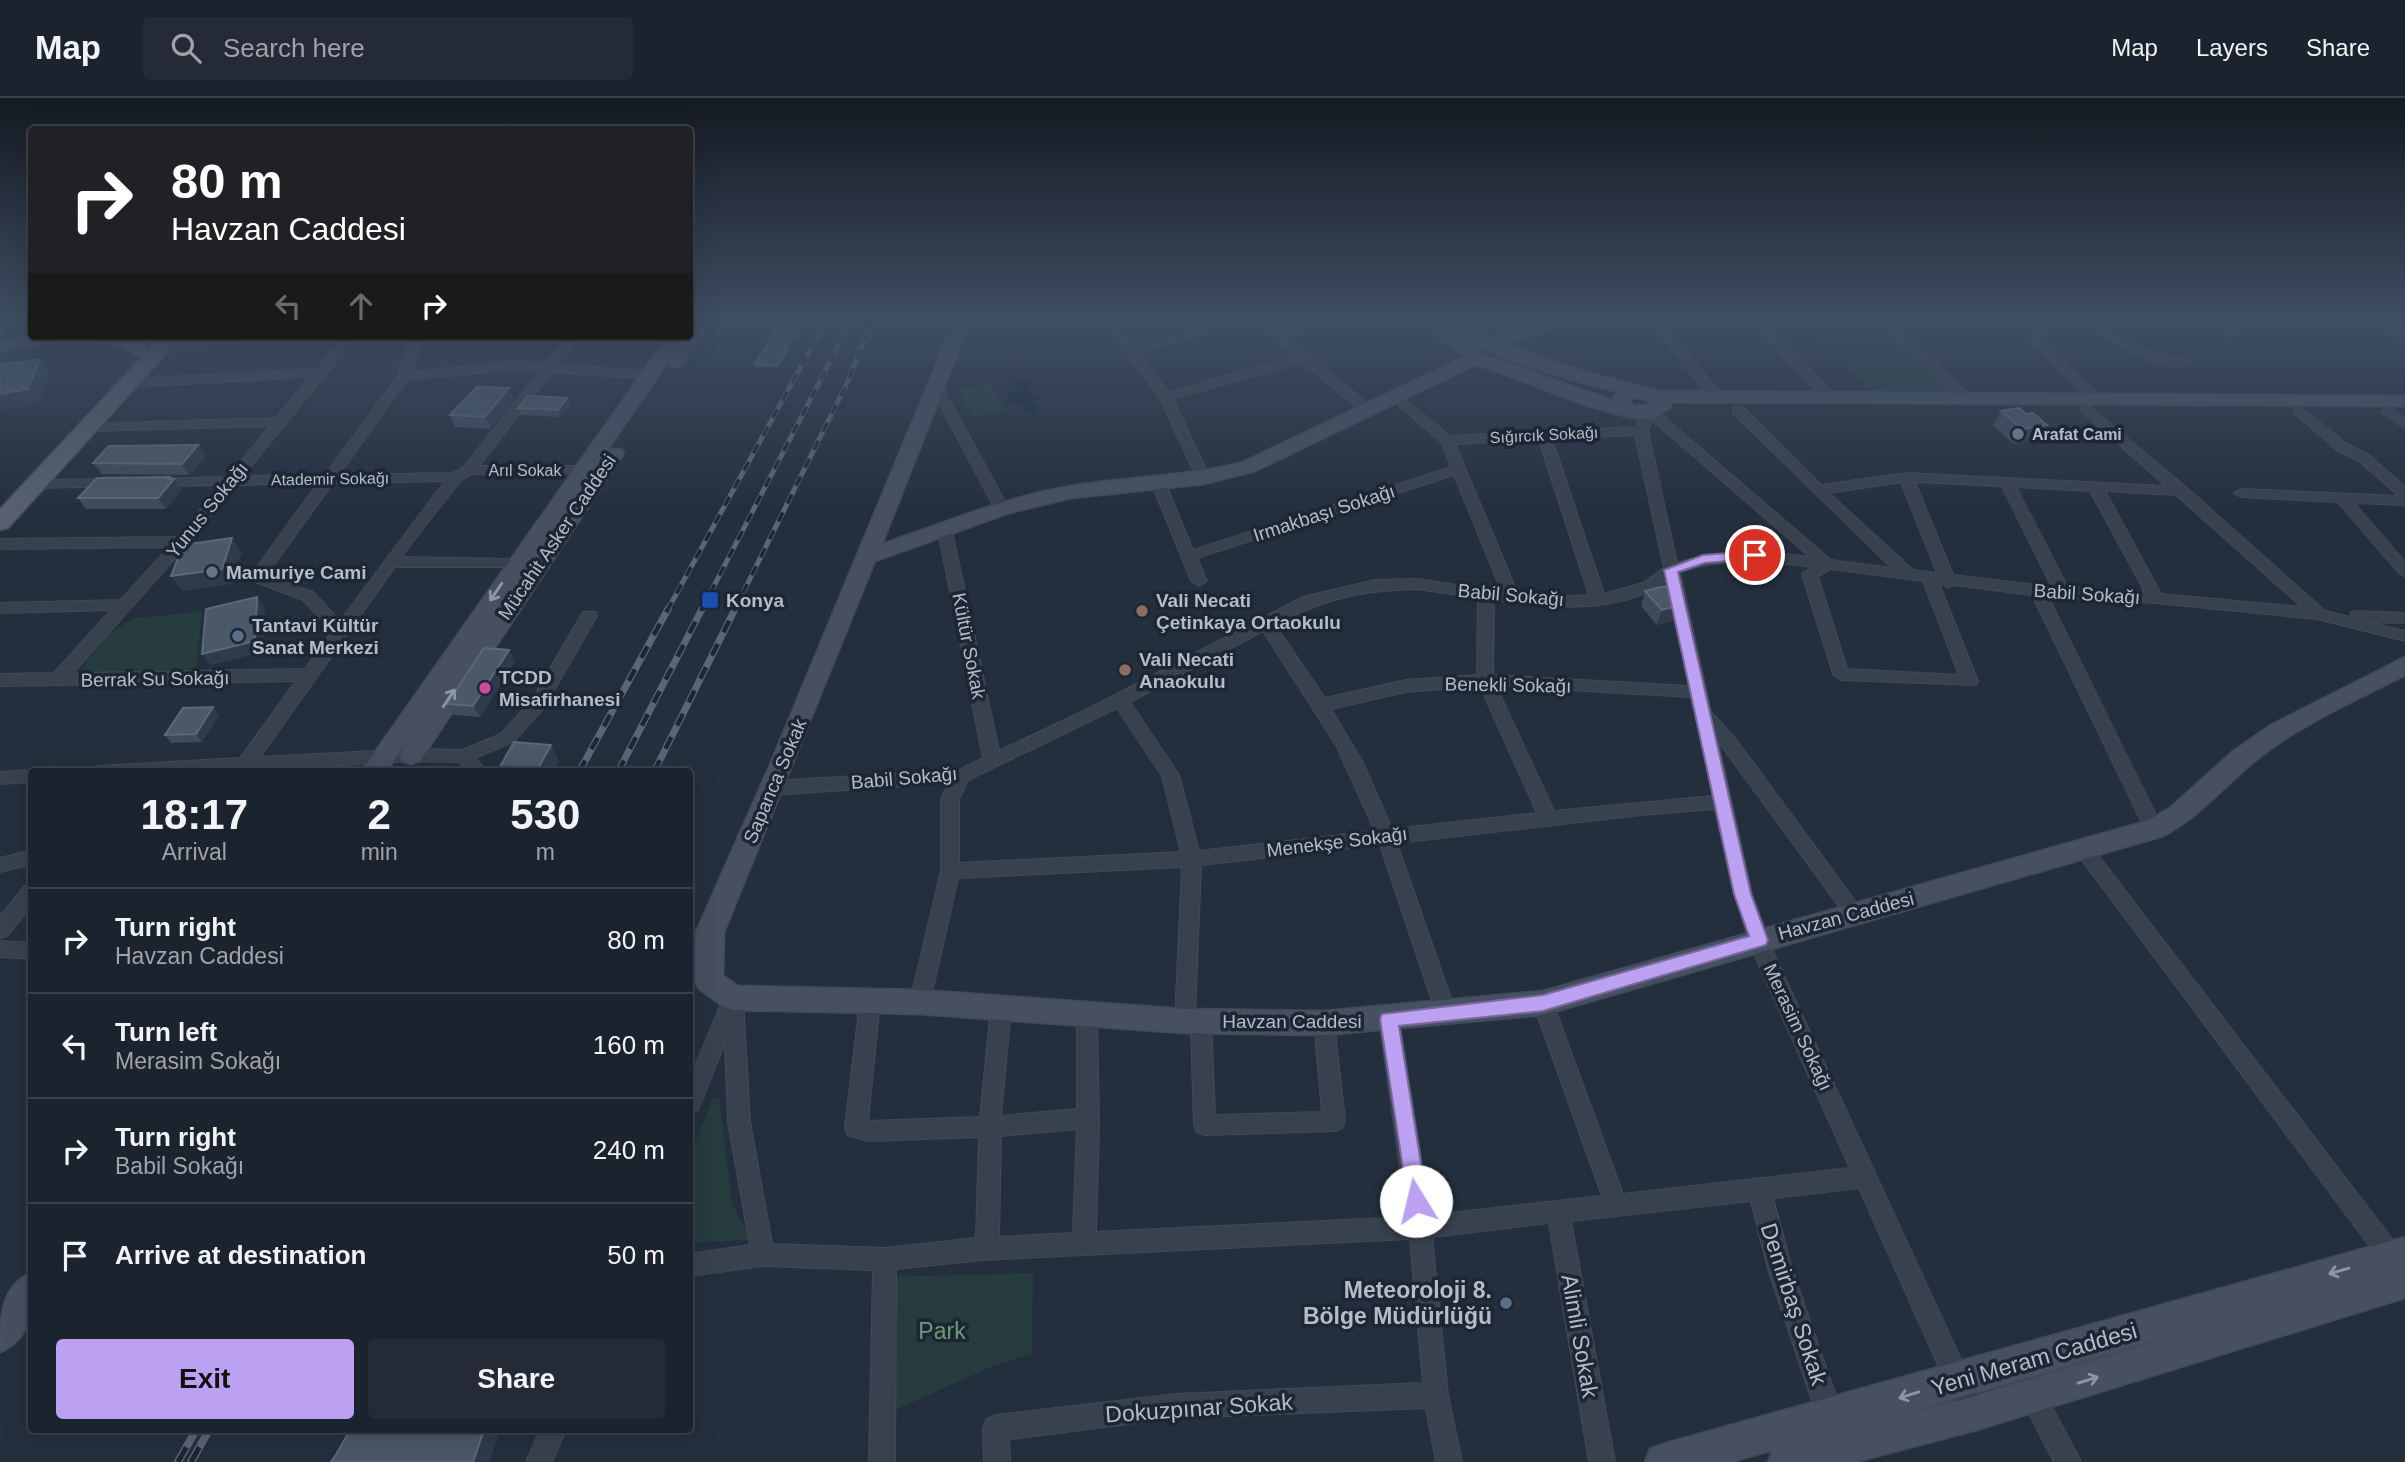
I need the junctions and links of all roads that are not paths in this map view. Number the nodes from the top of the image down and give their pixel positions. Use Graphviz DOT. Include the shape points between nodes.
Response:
graph roads {
  1 [pos="117,383"];
  2 [pos="129,383"];
  3 [pos="136,383"];
  4 [pos="312,383"];
  5 [pos="399,383"];
  6 [pos="538,383"];
  7 [pos="644,383"];
  8 [pos="661,383"];
  9 [pos="937,383"];
  10 [pos="1155,383"];
  11 [pos="1215,383"];
  12 [pos="1335,383"];
  13 [pos="1419,383"];
  14 [pos="1552,383"];
  15 [pos="1591,383"];
  16 [pos="1705,383"];
  17 [pos="1815,383"];
  18 [pos="1949,383"];
  19 [pos="2073,383"];
  20 [pos="936,386"];
  21 [pos="1395,395"];
  22 [pos="1166,397"];
  23 [pos="1717,398"];
  24 [pos="1829,398"];
  25 [pos="1966,399"];
  26 [pos="2405,401"];
  27 [pos="2091,403"];
  28 [pos="1367,409"];
  29 [pos="1649,410"];
  30 [pos="1738,410"];
  31 [pos="2299,410"];
  32 [pos="2396,411"];
  33 [pos="279,422"];
  34 [pos="2405,424"];
  35 [pos="88,427"];
  36 [pos="1545,434"];
  37 [pos="1447,440"];
  38 [pos="1459,469"];
  39 [pos="581,470"];
  40 [pos="463,474"];
  41 [pos="1906,477"];
  42 [pos="1203,478"];
  43 [pos="331,479"];
  44 [pos="231,480"];
  45 [pos="2007,481"];
  46 [pos="1158,482"];
  47 [pos="35,484"];
  48 [pos="2095,486"];
  49 [pos="1818,490"];
  50 [pos="2182,491"];
  51 [pos="2241,493"];
  52 [pos="2405,494"];
  53 [pos="2342,498"];
  54 [pos="2405,501"];
  55 [pos="0,503"];
  56 [pos="1002,509"];
  57 [pos="0,523"];
  58 [pos="945,531"];
  59 [pos="181,542"];
  60 [pos="0,544"];
  61 [pos="1189,556"];
  62 [pos="866,557"];
  63 [pos="390,562"];
  64 [pos="515,564"];
  65 [pos="1828,565"];
  66 [pos="1671,570"];
  67 [pos="2405,571"];
  68 [pos="1910,576"];
  69 [pos="1930,579"];
  70 [pos="1199,581"];
  71 [pos="1948,582"];
  72 [pos="2038,591"];
  73 [pos="2063,593"];
  74 [pos="1486,595"];
  75 [pos="1513,598"];
  76 [pos="2155,598"];
  77 [pos="1598,600"];
  78 [pos="123,605"];
  79 [pos="0,608"];
  80 [pos="2316,614"];
  81 [pos="589,616"];
  82 [pos="2405,618"];
  83 [pos="1266,623"];
  84 [pos="341,631"];
  85 [pos="2405,636"];
  86 [pos="2405,665"];
  87 [pos="309,675"];
  88 [pos="58,679"];
  89 [pos="0,680"];
  90 [pos="1485,680"];
  91 [pos="1698,692"];
  92 [pos="1120,699"];
  93 [pos="1321,705"];
  94 [pos="1703,714"];
  95 [pos="411,755"];
  96 [pos="992,761"];
  97 [pos="246,763"];
  98 [pos="379,763"];
  99 [pos="467,764"];
  100 [pos="164,768"];
  101 [pos="28,776"];
  102 [pos="961,776"];
  103 [pos="0,778"];
  104 [pos="772,788"];
  105 [pos="1722,802"];
  106 [pos="1549,818"];
  107 [pos="2154,829"];
  108 [pos="1385,836"];
  109 [pos="2085,851"];
  110 [pos="28,859"];
  111 [pos="1192,859"];
  112 [pos="0,865"];
  113 [pos="950,871"];
  114 [pos="28,896"];
  115 [pos="1855,914"];
  116 [pos="0,930"];
  117 [pos="1759,940"];
  118 [pos="0,949"];
  119 [pos="28,951"];
  120 [pos="733,998"];
  121 [pos="870,1001"];
  122 [pos="920,1003"];
  123 [pos="1543,1003"];
  124 [pos="1000,1008"];
  125 [pos="1446,1013"];
  126 [pos="1087,1014"];
  127 [pos="1389,1019"];
  128 [pos="1193,1021"];
  129 [pos="1324,1023"];
  130 [pos="693,1096"];
  131 [pos="1088,1118"];
  132 [pos="990,1127"];
  133 [pos="1867,1177"];
  134 [pos="1759,1188"];
  135 [pos="1616,1204"];
  136 [pos="1558,1211"];
  137 [pos="1420,1227"];
  138 [pos="1084,1243"];
  139 [pos="987,1248"];
  140 [pos="763,1255"];
  141 [pos="885,1259"];
  142 [pos="2400,1264"];
  143 [pos="693,1265"];
  144 [pos="28,1294"];
  145 [pos="0,1335"];
  146 [pos="1956,1380"];
  147 [pos="1437,1395"];
  148 [pos="2034,1397"];
  149 [pos="1973,1414"];
  150 [pos="1831,1419"];
  151 [pos="552,1433"];
  152 [pos="539,1462"];
  153 [pos="882,1462"];
  154 [pos="997,1462"];
  155 [pos="1449,1462"];
  156 [pos="1602,1462"];
  157 [pos="1662,1462"];
  158 [pos="1786,1462"];
  159 [pos="2068,1462"];
  1 -- 55 [label="main road"];
  2 -- 3 [label="street"];
  2 -- 35 [label="main road"];
  4 -- 33 [label="street, Yunus Sokağı"];
  5 -- 43 [label="street"];
  6 -- 40 [label="street"];
  7 -- 39 [label="street, Mücahit Asker Caddesi"];
  95 -- 8 [label="street, Mücahit Asker Caddesi, one-way"];
  9 -- 20 [label="street, Sapanca Sokak"];
  10 -- 22 [label="street"];
  11 -- 22 [label="street"];
  12 -- 28 [label="street"];
  13 -- 21 [label="street"];
  14 -- 29 [label="street" via="1591,401 1623,408 1620,398 1627,393"];
  15 -- 29 [label="street"];
  16 -- 23 [label="street"];
  17 -- 24 [label="street"];
  18 -- 25 [label="street"];
  19 -- 27 [label="street"];
  20 -- 56 [label="street"];
  20 -- 62 [label="street, Sapanca Sokak"];
  21 -- 28 [label="street"];
  21 -- 37 [label="street"];
  22 -- 42 [label="street"];
  23 -- 24 [label="street"];
  23 -- 29 [label="street"];
  24 -- 25 [label="street"];
  25 -- 27 [label="street"];
  26 -- 27 [label="street"];
  27 -- 30 [label="street"];
  27 -- 31 [label="street"];
  27 -- 50 [label="street"];
  28 -- 42 [label="street" via="1248,467"];
  29 -- 30 [label="street"];
  29 -- 36 [label="street, Sığırcık Sokağı"];
  29 -- 65 [label="street"];
  29 -- 66 [label="street, Merasim Sokağı"];
  30 -- 49 [label="street"];
  31 -- 32 [label="street"];
  31 -- 52 [label="street"];
  32 -- 34 [label="street"];
  33 -- 35 [label="street"];
  33 -- 44 [label="street, Yunus Sokağı"];
  35 -- 47 [label="main road"];
  36 -- 37 [label="street, Sığırcık Sokağı"];
  36 -- 77 [label="street"];
  37 -- 38 [label="street"];
  38 -- 61 [label="street, Irmakbaşı Sokağı"];
  38 -- 75 [label="street"];
  39 -- 40 [label="street, Arıl Sokak"];
  39 -- 64 [label="street, Mücahit Asker Caddesi"];
  40 -- 43 [label="street, Atademir Sokağı"];
  40 -- 63 [label="street"];
  41 -- 45 [label="street"];
  41 -- 49 [label="street"];
  41 -- 71 [label="street"];
  42 -- 46 [label="street"];
  43 -- 44 [label="street, Atademir Sokağı"];
  43 -- 84 [label="street" via="257,578 308,596"];
  44 -- 47 [label="street, Atademir Sokağı"];
  44 -- 59 [label="street, Yunus Sokağı"];
  45 -- 48 [label="street"];
  45 -- 73 [label="street"];
  46 -- 56 [label="street" via="1071,492"];
  46 -- 61 [label="street"];
  47 -- 57 [label="main road"];
  48 -- 50 [label="street"];
  48 -- 76 [label="street"];
  49 -- 68 [label="street"];
  50 -- 80 [label="street"];
  51 -- 53 [label="street"];
  53 -- 54 [label="street"];
  53 -- 67 [label="street"];
  56 -- 58 [label="street"];
  58 -- 62 [label="street"];
  58 -- 96 [label="street, Kültür Sokak"];
  59 -- 60 [label="street"];
  59 -- 78 [label="street, Yunus Sokağı"];
  61 -- 70 [label="street"];
  62 -- 104 [label="street, Sapanca Sokak"];
  63 -- 64 [label="street"];
  63 -- 84 [label="street"];
  64 -- 98 [label="street, Mücahit Asker Caddesi, one-way"];
  65 -- 66 [label="street, Babil Sokağı" via="1755,555 1703,559"];
  65 -- 68 [label="street, Babil Sokağı"];
  65 -- 69 [label="street" via="1810,574 1841,674 1970,681"];
  66 -- 77 [label="street, Babil Sokağı" via="1648,587"];
  66 -- 91 [label="street, Merasim Sokağı"];
  68 -- 69 [label="street, Babil Sokağı"];
  69 -- 71 [label="street, Babil Sokağı"];
  71 -- 72 [label="street, Babil Sokağı"];
  72 -- 73 [label="street, Babil Sokağı"];
  72 -- 107 [label="street"];
  73 -- 76 [label="street, Babil Sokağı"];
  74 -- 75 [label="street, Babil Sokağı"];
  74 -- 83 [label="street, Babil Sokağı" via="1418,584 1375,585 1308,601"];
  74 -- 90 [label="street"];
  75 -- 77 [label="street, Babil Sokağı" via="1544,603"];
  76 -- 80 [label="street, Babil Sokağı"];
  78 -- 79 [label="street"];
  78 -- 88 [label="street, Yunus Sokağı"];
  80 -- 82 [label="street"];
  80 -- 85 [label="street, Babil Sokağı"];
  81 -- 99 [label="street" via="530,713 507,738"];
  83 -- 92 [label="street, Babil Sokağı"];
  83 -- 93 [label="street"];
  84 -- 87 [label="street"];
  86 -- 107 [label="street, Havzan Caddesi" via="2295,722 2242,758 2177,819"];
  87 -- 88 [label="street, Berrak Su Sokağı"];
  87 -- 97 [label="street"];
  88 -- 89 [label="street, Berrak Su Sokağı"];
  90 -- 91 [label="street, Benekli Sokağı"];
  90 -- 93 [label="street, Benekli Sokağı" via="1406,686"];
  90 -- 106 [label="street"];
  91 -- 94 [label="street, Merasim Sokağı"];
  92 -- 96 [label="street, Babil Sokağı"];
  92 -- 111 [label="street" via="1170,775"];
  93 -- 108 [label="street" via="1354,764"];
  94 -- 105 [label="street, Merasim Sokağı"];
  94 -- 115 [label="street" via="1728,741"];
  95 -- 98 [label="street"];
  95 -- 99 [label="street"];
  96 -- 102 [label="street, Babil Sokağı"];
  97 -- 98 [label="street"];
  97 -- 100 [label="street"];
  101 -- 103 [label="street"];
  102 -- 104 [label="street, Babil Sokağı"];
  102 -- 113 [label="street" via="950,799"];
  104 -- 120 [label="street, Sapanca Sokak" via="710,932 709,981"];
  105 -- 106 [label="street, Menekşe Sokağı"];
  105 -- 117 [label="street, Merasim Sokağı" via="1743,894"];
  106 -- 108 [label="street, Menekşe Sokağı"];
  107 -- 109 [label="street, Havzan Caddesi"];
  108 -- 111 [label="street, Menekşe Sokağı"];
  108 -- 125 [label="street"];
  109 -- 115 [label="street, Havzan Caddesi"];
  109 -- 142 [label="street"];
  110 -- 112 [label="street"];
  111 -- 113 [label="street, Menekşe Sokağı"];
  111 -- 128 [label="street"];
  113 -- 122 [label="street"];
  114 -- 116 [label="street"];
  115 -- 117 [label="street, Havzan Caddesi"];
  117 -- 123 [label="street, Havzan Caddesi"];
  117 -- 133 [label="street, Merasim Sokağı"];
  118 -- 119 [label="street"];
  120 -- 121 [label="street, Havzan Caddesi"];
  120 -- 130 [label="street"];
  120 -- 140 [label="street" via="739,1122"];
  121 -- 122 [label="street, Havzan Caddesi"];
  121 -- 132 [label="street" via="856,1128"];
  122 -- 124 [label="street, Havzan Caddesi"];
  123 -- 125 [label="street, Havzan Caddesi"];
  123 -- 135 [label="street"];
  124 -- 126 [label="street, Havzan Caddesi"];
  124 -- 132 [label="street"];
  125 -- 127 [label="street, Havzan Caddesi"];
  126 -- 128 [label="street, Havzan Caddesi"];
  126 -- 131 [label="street"];
  127 -- 129 [label="street, Havzan Caddesi"];
  127 -- 137 [label="street"];
  128 -- 129 [label="street, Havzan Caddesi"];
  128 -- 129 [label="street" via="1205,1125 1334,1121"];
  131 -- 132 [label="street"];
  131 -- 138 [label="street"];
  132 -- 139 [label="street"];
  133 -- 134 [label="street"];
  133 -- 146 [label="street, Merasim Sokağı"];
  134 -- 135 [label="street"];
  134 -- 150 [label="street, Demirbaş Sokak" via="1780,1269"];
  135 -- 136 [label="street"];
  136 -- 137 [label="street"];
  136 -- 156 [label="street, Alimli Sokak"];
  137 -- 138 [label="street"];
  137 -- 147 [label="street"];
  138 -- 139 [label="street"];
  139 -- 141 [label="street"];
  140 -- 141 [label="street"];
  140 -- 143 [label="street"];
  141 -- 153 [label="street"];
  142 -- 146 [label="street, Yeni Meram Caddesi, one-way"];
  148 -- 142 [label="street, Yeni Meram Caddesi, one-way"];
  144 -- 145 [label="street"];
  146 -- 149 [label="street, Merasim Sokağı"];
  146 -- 150 [label="street, Yeni Meram Caddesi, one-way"];
  147 -- 154 [label="street, Dokuzpınar Sokak" via="1176,1406 996,1428"];
  147 -- 155 [label="street"];
  148 -- 149 [label="street, Yeni Meram Caddesi"];
  148 -- 159 [label="street"];
  149 -- 158 [label="street, Yeni Meram Caddesi"];
  150 -- 157 [label="street, Yeni Meram Caddesi"];
  151 -- 152 [label="street"];
}
